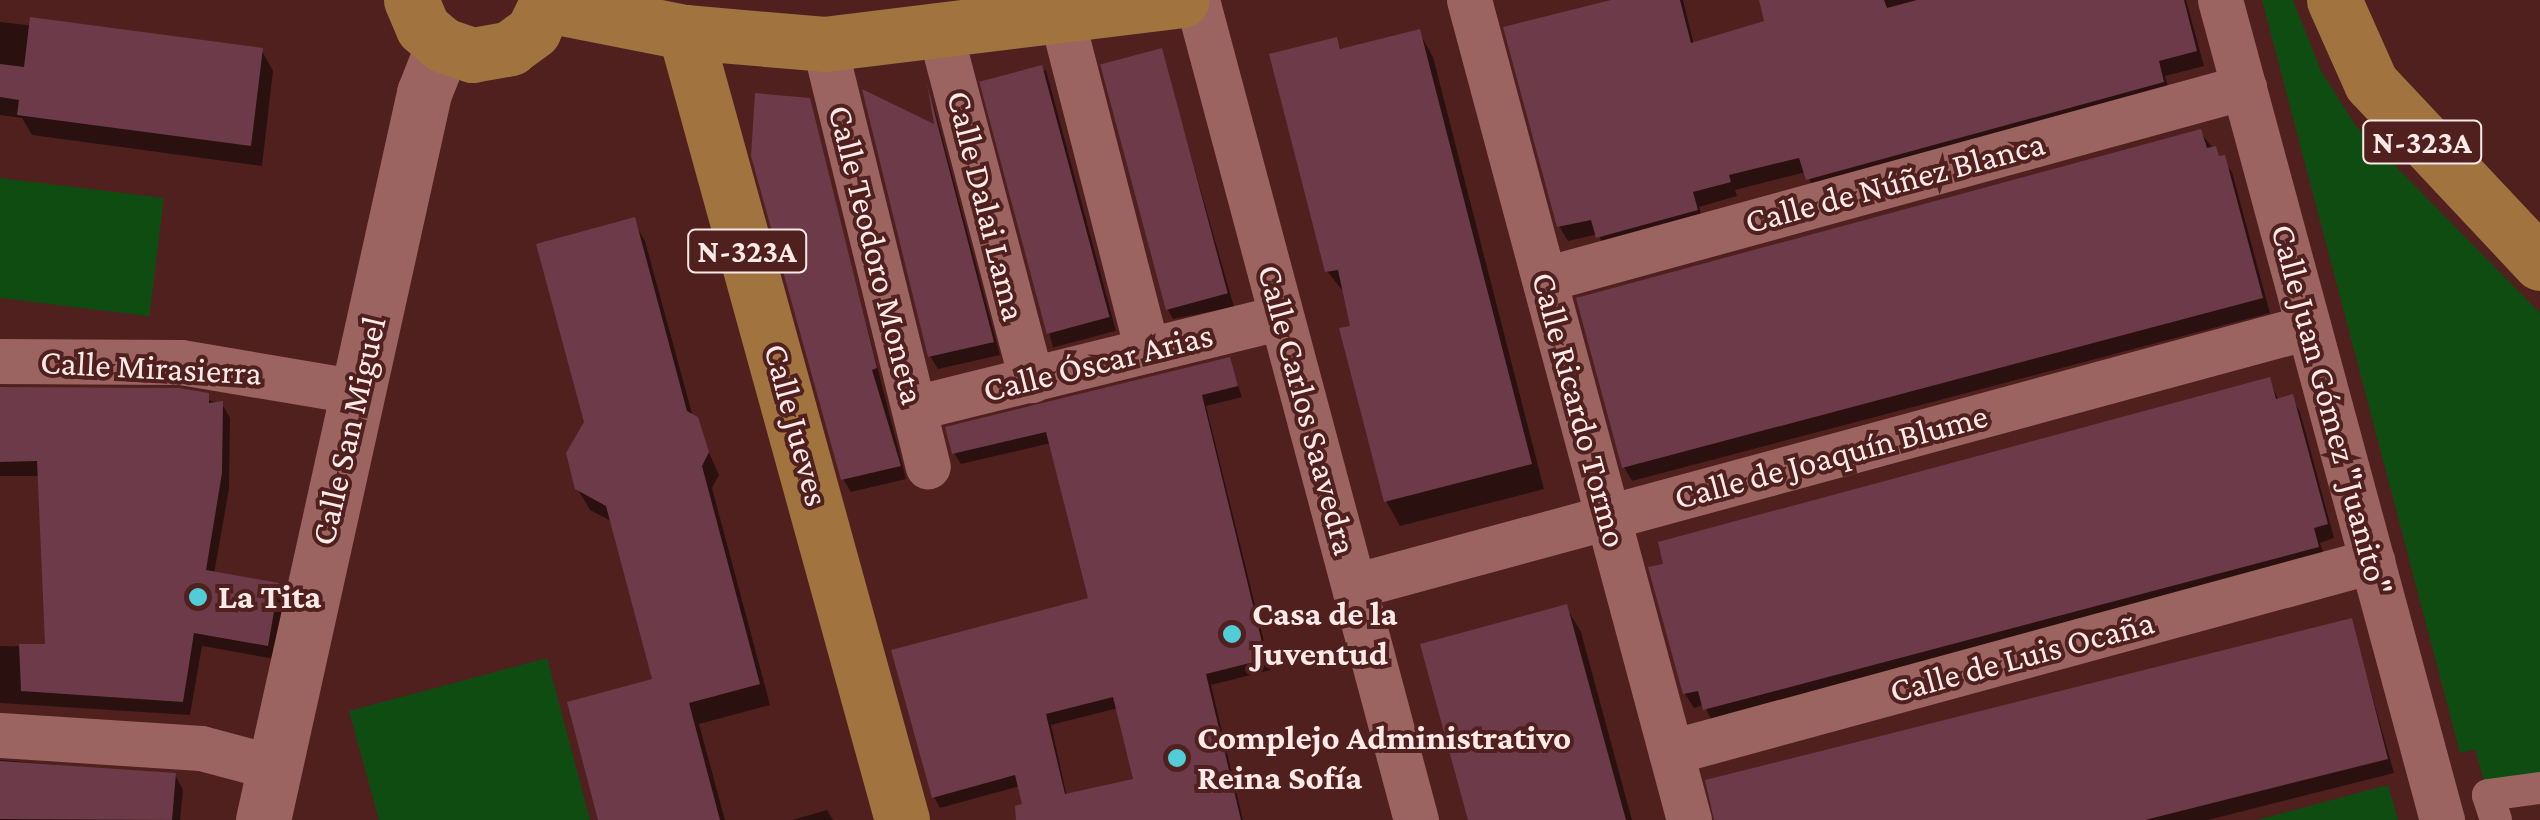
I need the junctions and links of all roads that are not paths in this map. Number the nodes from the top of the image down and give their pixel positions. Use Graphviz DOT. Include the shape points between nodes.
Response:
graph roads {
  1 [pos="411,0"];
  2 [pos="1180,0"];
  3 [pos="1198,0"];
  4 [pos="1469,0"];
  5 [pos="2220,0"];
  6 [pos="2334,0"];
  7 [pos="548,2"];
  8 [pos="1062,18"];
  9 [pos="685,32"];
  10 [pos="940,32"];
  11 [pos="824,44"];
  12 [pos="443,45"];
  13 [pos="2244,87"];
  14 [pos="2540,263"];
  15 [pos="1545,279"];
  16 [pos="1281,317"];
  17 [pos="2308,327"];
  18 [pos="1147,350"];
  19 [pos="0,361"];
  20 [pos="1030,380"];
  21 [pos="359,392"];
  22 [pos="914,408"];
  23 [pos="928,466"];
  24 [pos="1608,518"];
  25 [pos="2372,561"];
  26 [pos="1354,586"];
  27 [pos="0,736"];
  28 [pos="1672,752"];
  29 [pos="273,767"];
  30 [pos="2540,788"];
  31 [pos="263,820"];
  32 [pos="902,820"];
  33 [pos="1416,820"];
  34 [pos="1689,820"];
  35 [pos="2442,820"];
  36 [pos="2496,820"];
  1 -- 12 [label="main road" via="424,28"];
  2 -- 8 [label="main road"];
  3 -- 16 [label="street, Calle Carlos Saavedra"];
  4 -- 15 [label="street, Calle Ricardo Tormo"];
  5 -- 13 [label="street, Calle Juan Gómez \"Juanito\""];
  6 -- 14 [label="main road, N-323A" via="2371,83"];
  7 -- 9 [label="main road"];
  7 -- 12 [label="main road" via="533,30 510,48 472,55"];
  8 -- 10 [label="main road"];
  8 -- 18 [label="street"];
  9 -- 11 [label="main road"];
  9 -- 32 [label="main road, Calle Jueves / N-323A"];
  10 -- 11 [label="main road"];
  10 -- 20 [label="street, Calle Dalai Lama"];
  11 -- 22 [label="street, Calle Teodoro Moneta"];
  12 -- 21 [label="street, Calle San Miguel" via="424,93"];
  13 -- 15 [label="street, Calle de Núñez Blanca"];
  13 -- 17 [label="street, Calle Juan Gómez \"Juanito\""];
  15 -- 24 [label="street, Calle Ricardo Tormo"];
  16 -- 18 [label="street, Calle Óscar Arias"];
  16 -- 26 [label="street, Calle Carlos Saavedra"];
  17 -- 24 [label="street, Calle de Joaquín Blume"];
  17 -- 25 [label="street, Calle Juan Gómez \"Juanito\""];
  18 -- 20 [label="street, Calle Óscar Arias"];
  19 -- 21 [label="street, Calle Mirasierra" via="181,362"];
  20 -- 22 [label="street, Calle Óscar Arias"];
  21 -- 29 [label="street, Calle San Miguel"];
  22 -- 23 [label="street, Calle Teodoro Moneta"];
  24 -- 26 [label="street, Calle de Joaquín Blume"];
  24 -- 28 [label="street, Calle Ricardo Tormo"];
  25 -- 28 [label="street, Calle de Luis Ocaña"];
  25 -- 35 [label="street, Calle Juan Gómez \"Juanito\""];
  26 -- 33 [label="street, Calle Carlos Saavedra"];
  27 -- 29 [label="street" via="201,748"];
  28 -- 34 [label="street, Calle Ricardo Tormo"];
  29 -- 31 [label="street, Calle San Miguel"];
  30 -- 36 [label="street" via="2488,796"];
}
